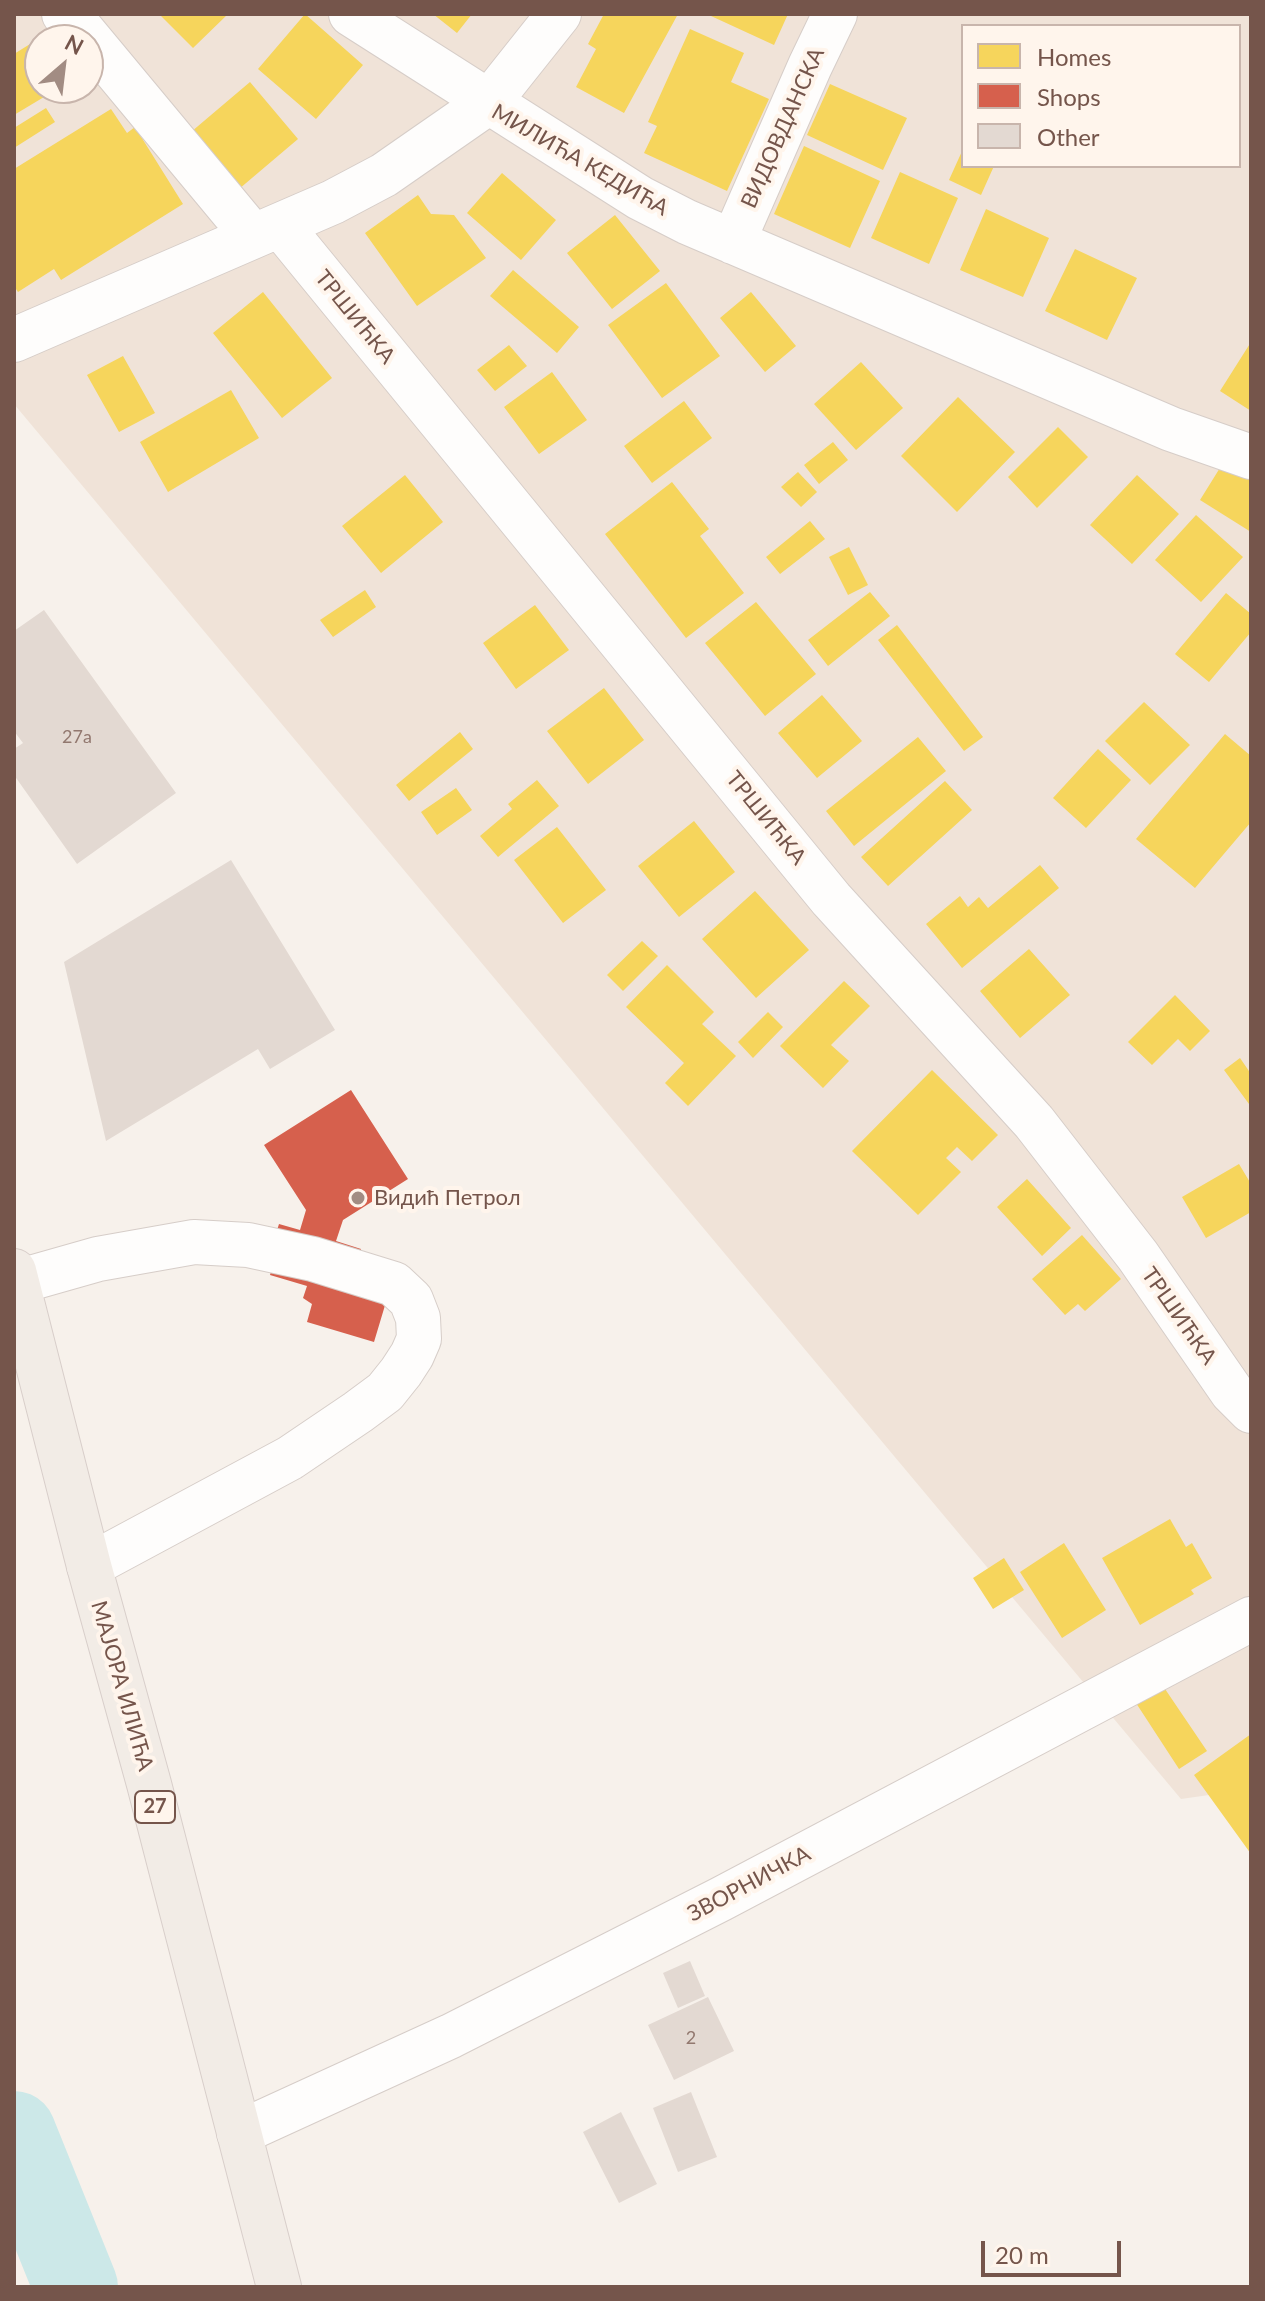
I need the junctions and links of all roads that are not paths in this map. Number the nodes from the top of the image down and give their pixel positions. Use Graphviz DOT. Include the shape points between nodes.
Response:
graph roads {
  1 [pos="64,14"];
  2 [pos="351,14"];
  3 [pos="559,14"];
  4 [pos="835,14"];
  5 [pos="489,102"];
  6 [pos="267,230"];
  7 [pos="733,242"];
  8 [pos="14,340"];
  9 [pos="1251,457"];
  10 [pos="15,1277"];
  11 [pos="1251,1411"];
  12 [pos="89,1566"];
  13 [pos="1251,1619"];
  14 [pos="239,2133"];
  15 [pos="279,2287"];
  1 -- 6 [label="street, ТРШИЋКА"];
  2 -- 5 [label="street"];
  3 -- 5 [label="street"];
  4 -- 7 [label="street, ВИДОВДАНСКА"];
  5 -- 6 [label="street, МИЛИЋА КЕДИЋА" via="384,175"];
  5 -- 7 [label="street, МИЛИЋА КЕДИЋА" via="640,198"];
  6 -- 8 [label="street, МИЛИЋА КЕДИЋА"];
  6 -- 11 [label="street, ТРШИЋКА" via="831,899 1034,1122"];
  7 -- 9 [label="street, МИЛИЋА КЕДИЋА" via="1157,423"];
  10 -- 12 [label="main road, МАЈОРА ИЛИЋА / 27"];
  10 -- 12 [label="street" via="194,1242 248,1245 394,1284 411,1300 418,1318 419,1339 385,1392 290,1458"];
  12 -- 14 [label="main road, МАЈОРА ИЛИЋА / 27"];
  13 -- 14 [label="street, ЗВОРНИЧКА" via="721,1899 451,2036"];
  14 -- 15 [label="main road, МАЈОРА ИЛИЋА / 27"];
}
